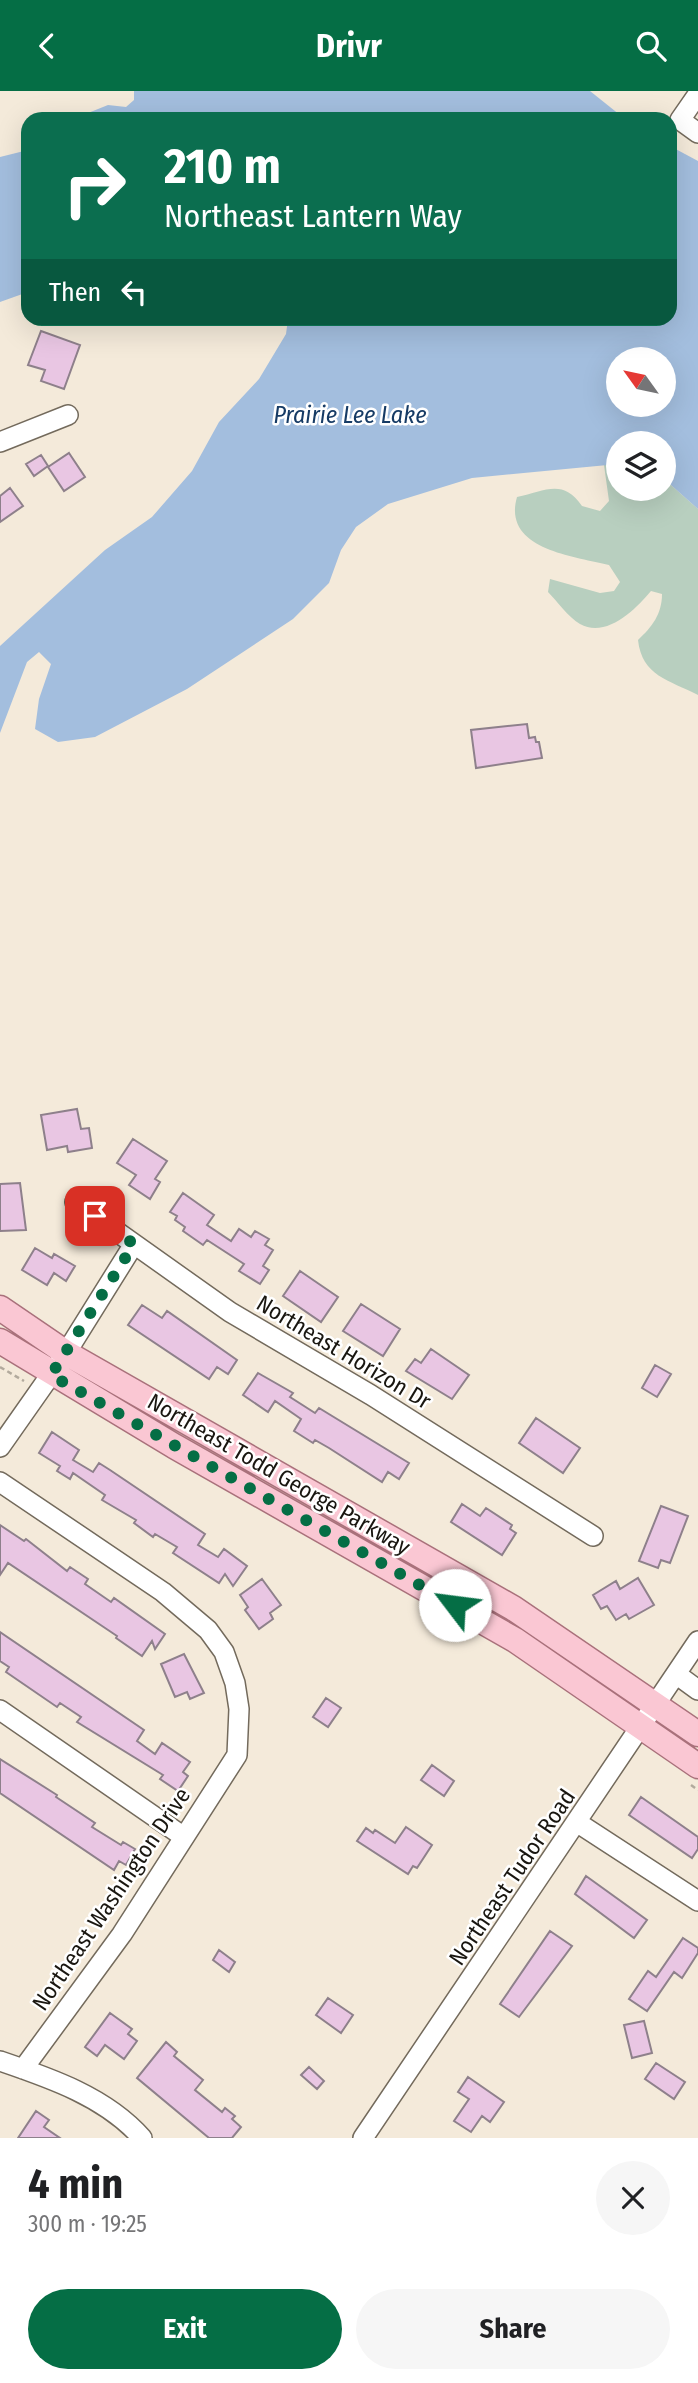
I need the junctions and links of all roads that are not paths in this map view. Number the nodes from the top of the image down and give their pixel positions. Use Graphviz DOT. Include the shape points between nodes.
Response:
graph roads {
  1 [pos="698,94"];
  2 [pos="698,133"];
  3 [pos="68,415"];
  4 [pos="0,442"];
  5 [pos="75,1202"];
  6 [pos="134,1244"];
  7 [pos="0,1308"];
  8 [pos="0,1341"];
  9 [pos="66,1353"];
  10 [pos="51,1375"];
  11 [pos="0,1447"];
  12 [pos="0,1482"];
  13 [pos="593,1535"];
  14 [pos="698,1641"];
  15 [pos="676,1674"];
  16 [pos="698,1691"];
  17 [pos="655,1705"];
  18 [pos="0,1710"];
  19 [pos="641,1726"];
  20 [pos="698,1734"];
  21 [pos="698,1766"];
  22 [pos="578,1823"];
  23 [pos="184,1837"];
  24 [pos="698,1901"];
  25 [pos="0,2061"];
  26 [pos="23,2069"];
  27 [pos="142,2138"];
  28 [pos="363,2138"];
  1 -- 2 [label="street" via="680,120"];
  3 -- 4 [label="street"];
  5 -- 6 [label="street, Northeast Horizon Dr"];
  6 -- 9 [label="street"];
  6 -- 13 [label="street, Northeast Horizon Dr" via="230,1312"];
  7 -- 9 [label="main road, Northeast Todd George Parkway"];
  8 -- 10 [label="main road, Northeast Todd George Parkway"];
  9 -- 10 [label="street"];
  9 -- 17 [label="main road, Northeast Todd George Parkway" via="513,1608"];
  10 -- 11 [label="street"];
  10 -- 19 [label="main road, Northeast Todd George Parkway" via="476,1617"];
  12 -- 23 [label="street, Northeast Washington Drive" via="163,1593 208,1630 224,1653 239,1709 237,1755"];
  14 -- 15 [label="street, Northeast Tudor Road"];
  15 -- 16 [label="street"];
  15 -- 17 [label="street, Northeast Tudor Road"];
  17 -- 19 [label="street, Northeast Tudor Road"];
  17 -- 20 [label="main road, Northeast Todd George Parkway"];
  18 -- 23 [label="street"];
  19 -- 21 [label="main road, Northeast Todd George Parkway"];
  19 -- 22 [label="street, Northeast Tudor Road"];
  22 -- 24 [label="street"];
  22 -- 28 [label="street, Northeast Tudor Road"];
  23 -- 26 [label="street, Northeast Washington Drive" via="122,1934"];
  25 -- 26 [label="street"];
  26 -- 27 [label="street" via="105,2106"];
}
